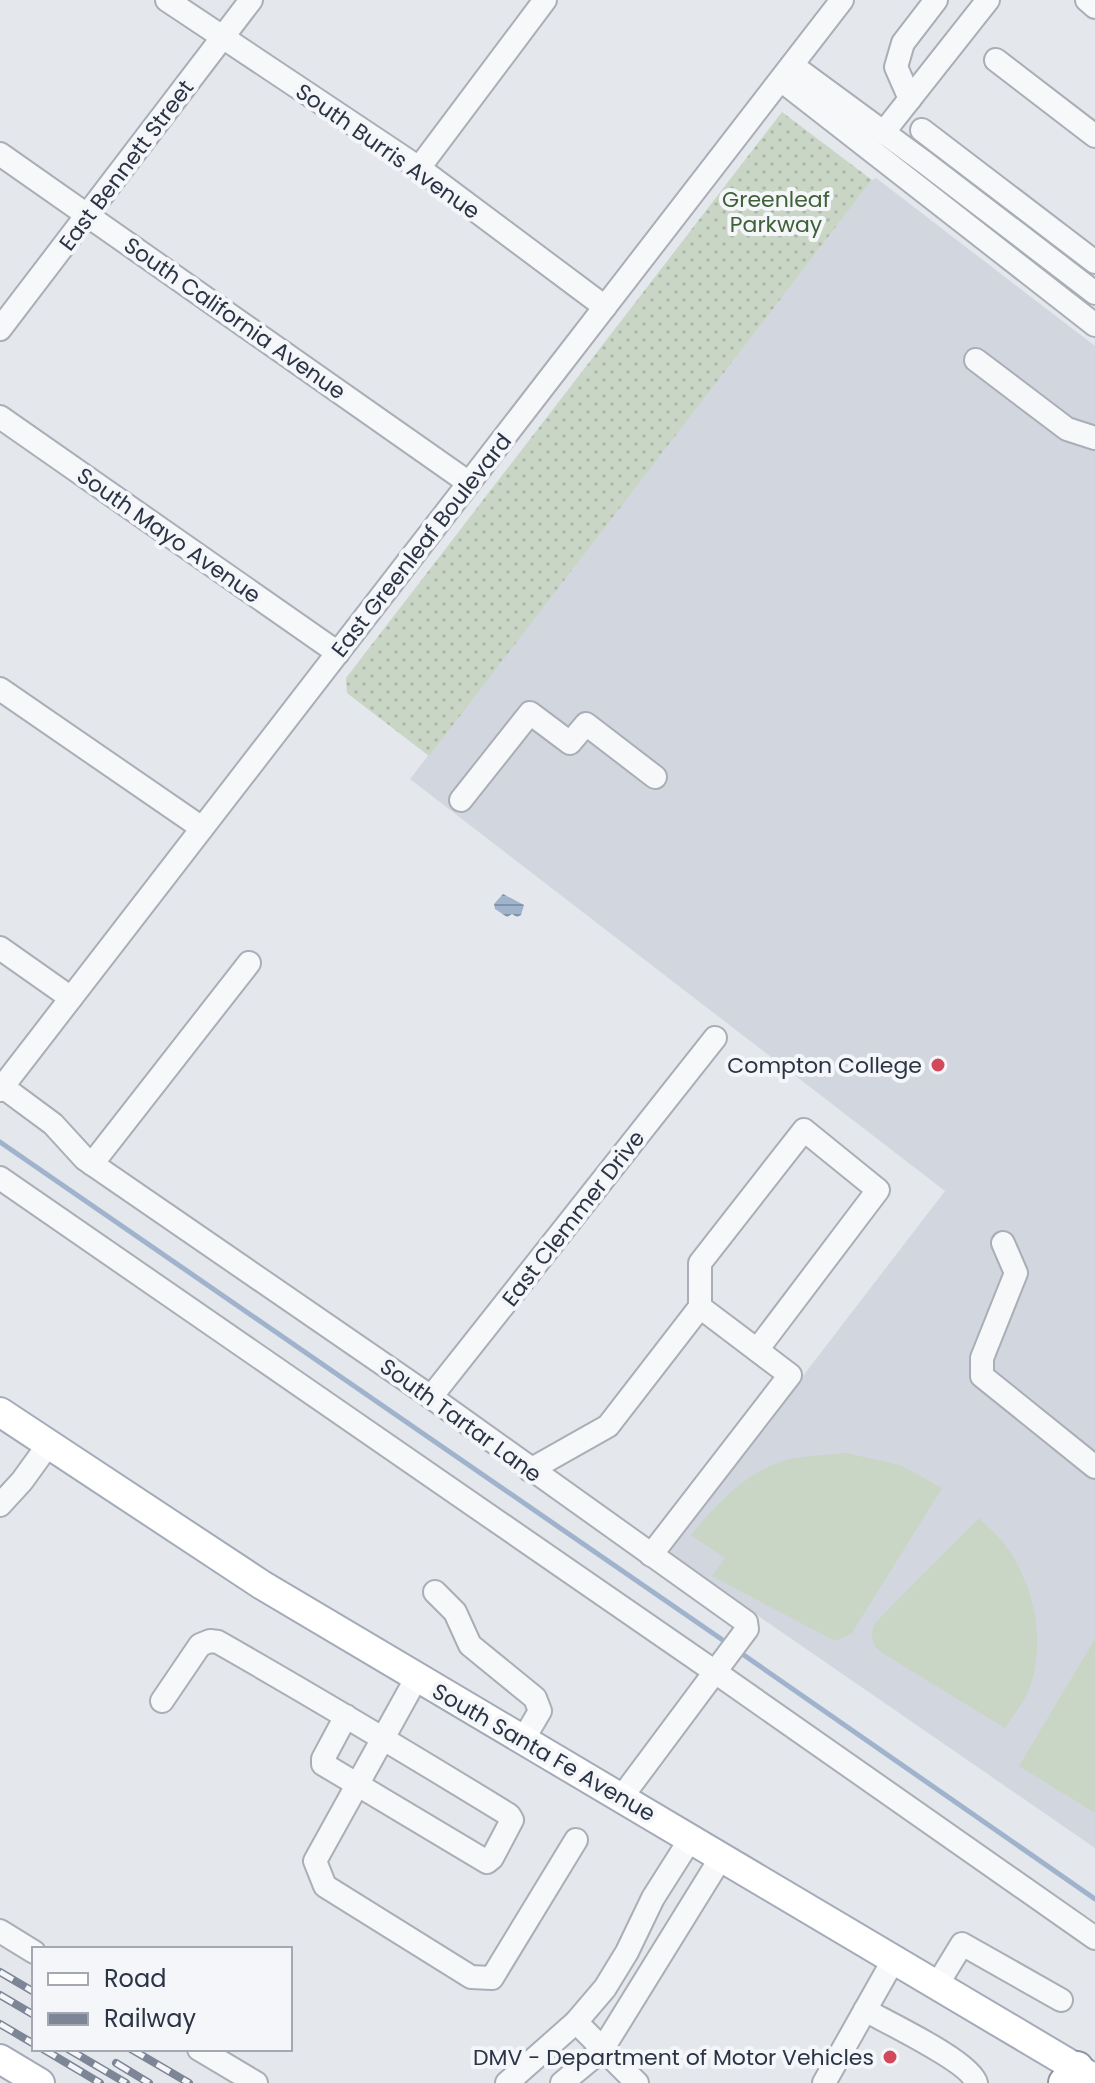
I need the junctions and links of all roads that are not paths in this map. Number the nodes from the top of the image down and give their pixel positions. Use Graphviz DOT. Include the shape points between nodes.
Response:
graph roads {
  1 [pos="167,0"];
  2 [pos="251,0"];
  3 [pos="545,0"];
  4 [pos="842,0"];
  5 [pos="936,0"];
  6 [pos="988,0"];
  7 [pos="1087,0"];
  8 [pos="1095,7"];
  9 [pos="222,37"];
  10 [pos="996,60"];
  11 [pos="787,73"];
  12 [pos="910,99"];
  13 [pos="922,130"];
  14 [pos="883,133"];
  15 [pos="1095,136"];
  16 [pos="0,154"];
  17 [pos="419,168"];
  18 [pos="89,214"];
  19 [pos="1095,262"];
  20 [pos="1095,293"];
  21 [pos="605,307"];
  22 [pos="1095,325"];
  23 [pos="0,329"];
  24 [pos="976,360"];
  25 [pos="0,417"];
  26 [pos="1095,438"];
  27 [pos="469,483"];
  28 [pos="338,653"];
  29 [pos="0,689"];
  30 [pos="655,777"];
  31 [pos="461,800"];
  32 [pos="202,828"];
  33 [pos="0,948"];
  34 [pos="249,963"];
  35 [pos="71,998"];
  36 [pos="715,1038"];
  37 [pos="1,1089"];
  38 [pos="92,1164"];
  39 [pos="0,1178"];
  40 [pos="1003,1243"];
  41 [pos="700,1307"];
  42 [pos="757,1350"];
  43 [pos="431,1397"];
  44 [pos="0,1412"];
  45 [pos="48,1445"];
  46 [pos="1095,1467"];
  47 [pos="530,1470"];
  48 [pos="0,1505"];
  49 [pos="651,1555"];
  50 [pos="435,1592"];
  51 [pos="719,1669"];
  52 [pos="417,1677"];
  53 [pos="162,1701"];
  54 [pos="346,1716"];
  55 [pos="383,1737"];
  56 [pos="523,1740"];
  57 [pos="357,1783"];
  58 [pos="621,1798"];
  59 [pos="691,1838"];
  60 [pos="576,1840"];
  61 [pos="722,1856"];
  62 [pos="0,1931"];
  63 [pos="1095,1938"];
  64 [pos="32,1951"];
  65 [pos="894,1959"];
  66 [pos="937,1985"];
  67 [pos="1061,2000"];
  68 [pos="865,2010"];
  69 [pos="576,2022"];
  70 [pos="602,2050"];
  71 [pos="202,2051"];
  72 [pos="0,2059"];
  73 [pos="1079,2077"];
  74 [pos="40,2083"];
  75 [pos="256,2083"];
  76 [pos="507,2083"];
  77 [pos="562,2083"];
  78 [pos="637,2083"];
  79 [pos="824,2083"];
  80 [pos="976,2083"];
  1 -- 9 [label="street, South Burris Avenue"];
  2 -- 9 [label="street, East Bennett Street"];
  3 -- 17 [label="street"];
  4 -- 11 [label="street, East Greenleaf Boulevard"];
  5 -- 12 [label="street" via="903,43 896,67"];
  6 -- 12 [label="street"];
  7 -- 8 [label="street"];
  9 -- 17 [label="street, South Burris Avenue"];
  9 -- 18 [label="street, East Bennett Street"];
  10 -- 15 [label="street"];
  11 -- 14 [label="street"];
  11 -- 21 [label="street, East Greenleaf Boulevard"];
  11 -- 22 [label="street"];
  12 -- 14 [label="street"];
  13 -- 19 [label="street"];
  14 -- 20 [label="street"];
  16 -- 18 [label="street, South California Avenue"];
  17 -- 21 [label="street, South Burris Avenue"];
  18 -- 23 [label="street, East Bennett Street"];
  18 -- 27 [label="street, South California Avenue"];
  21 -- 27 [label="street, East Greenleaf Boulevard"];
  24 -- 26 [label="street" via="1067,429"];
  25 -- 28 [label="street, South Mayo Avenue"];
  27 -- 28 [label="street, East Greenleaf Boulevard"];
  28 -- 32 [label="street, East Greenleaf Boulevard"];
  29 -- 32 [label="street"];
  30 -- 31 [label="street" via="586,724 570,743 530,713"];
  32 -- 35 [label="street, East Greenleaf Boulevard"];
  33 -- 35 [label="street"];
  34 -- 38 [label="street"];
  35 -- 37 [label="street, East Greenleaf Boulevard"];
  36 -- 43 [label="street, East Clemmer Drive"];
  37 -- 38 [label="street, South Tartar Lane" via="53,1124"];
  38 -- 43 [label="street, South Tartar Lane"];
  39 -- 51 [label="street"];
  40 -- 46 [label="street" via="1016,1273 982,1358 982,1376"];
  41 -- 42 [label="street"];
  41 -- 42 [label="street" via="700,1263 804,1130 878,1190"];
  41 -- 47 [label="street" via="608,1426"];
  42 -- 49 [label="street" via="790,1375"];
  43 -- 47 [label="street, South Tartar Lane"];
  44 -- 45 [label="main road, South Santa Fe Avenue"];
  45 -- 48 [label="street"];
  45 -- 52 [label="main road, South Santa Fe Avenue" via="262,1585"];
  47 -- 49 [label="street, South Tartar Lane"];
  49 -- 51 [label="street, South Tartar Lane" via="746,1622 747,1629"];
  50 -- 56 [label="street" via="455,1612 470,1645 535,1698 540,1711"];
  51 -- 58 [label="street, South Tartar Lane"];
  51 -- 63 [label="street"];
  52 -- 55 [label="street"];
  52 -- 56 [label="main road, South Santa Fe Avenue"];
  53 -- 54 [label="street" via="200,1645 210,1641"];
  54 -- 55 [label="street"];
  54 -- 57 [label="street" via="323,1764"];
  55 -- 57 [label="street"];
  55 -- 57 [label="street" via="509,1815 512,1820 492,1858 487,1862"];
  56 -- 58 [label="main road, South Santa Fe Avenue"];
  57 -- 60 [label="street" via="315,1861 325,1886 471,1977 492,1978"];
  58 -- 59 [label="main road, South Santa Fe Avenue"];
  59 -- 61 [label="main road, South Santa Fe Avenue"];
  59 -- 69 [label="street" via="612,1976"];
  61 -- 65 [label="main road, South Santa Fe Avenue"];
  61 -- 70 [label="street"];
  62 -- 64 [label="street"];
  65 -- 66 [label="main road, South Santa Fe Avenue"];
  65 -- 68 [label="street"];
  66 -- 67 [label="street" via="962,1944"];
  66 -- 73 [label="main road, South Santa Fe Avenue"];
  68 -- 79 [label="street"];
  68 -- 80 [label="street" via="961,2063"];
  69 -- 70 [label="street"];
  69 -- 76 [label="street"];
  70 -- 77 [label="street"];
  70 -- 78 [label="street"];
  71 -- 75 [label="street"];
  72 -- 74 [label="main road"];
}
